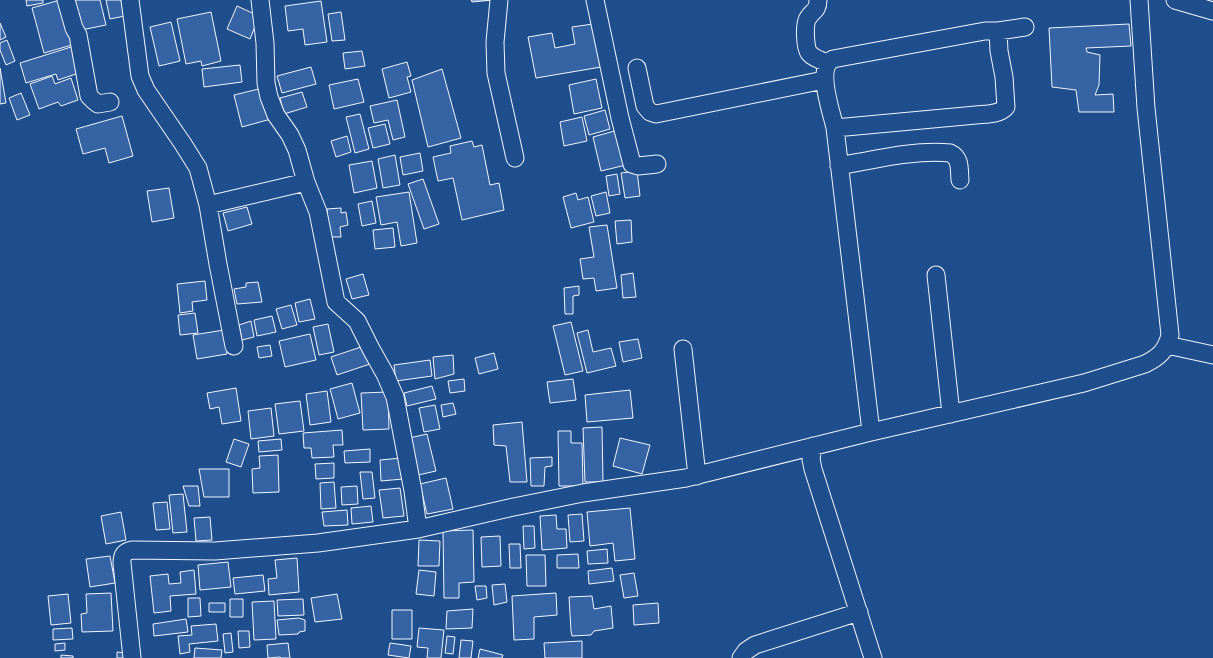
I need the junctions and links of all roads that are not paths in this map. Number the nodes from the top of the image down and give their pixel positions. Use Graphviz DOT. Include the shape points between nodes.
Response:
graph roads {
  1 [pos="66,0"];
  2 [pos="130,0"];
  3 [pos="260,0"];
  4 [pos="499,0"];
  5 [pos="595,0"];
  6 [pos="818,0"];
  7 [pos="1139,0"];
  8 [pos="1176,0"];
  9 [pos="1213,11"];
  10 [pos="1025,27"];
  11 [pos="998,30"];
  12 [pos="828,63"];
  13 [pos="637,68"];
  14 [pos="824,80"];
  15 [pos="110,102"];
  16 [pos="835,128"];
  17 [pos="515,158"];
  18 [pos="657,164"];
  19 [pos="839,166"];
  20 [pos="960,180"];
  21 [pos="306,182"];
  22 [pos="208,205"];
  23 [pos="936,275"];
  24 [pos="1167,345"];
  25 [pos="234,346"];
  26 [pos="683,349"];
  27 [pos="1213,355"];
  28 [pos="951,414"];
  29 [pos="871,432"];
  30 [pos="813,446"];
  31 [pos="697,476"];
  32 [pos="418,529"];
  33 [pos="859,612"];
  34 [pos="132,658"];
  35 [pos="741,658"];
  36 [pos="873,658"];
  1 -- 15 [label="street" via="78,35 89,96 98,104"];
  2 -- 22 [label="street" via="140,76 146,90 198,168"];
  3 -- 21 [label="street" via="266,83 276,115 297,150"];
  4 -- 17 [label="street" via="495,42 496,73"];
  5 -- 18 [label="street" via="632,164"];
  6 -- 12 [label="street" via="817,9 806,22 807,49 813,56"];
  7 -- 24 [label="street" via="1146,108 1170,335"];
  8 -- 9 [label="street"];
  10 -- 11 [label="street"];
  11 -- 12 [label="street" via="834,59"];
  11 -- 16 [label="street" via="1006,107 1003,111"];
  12 -- 14 [label="street"];
  13 -- 14 [label="street" via="645,106 656,114"];
  14 -- 16 [label="street"];
  16 -- 19 [label="street"];
  19 -- 20 [label="street" via="910,154 950,153 958,161"];
  19 -- 29 [label="street"];
  21 -- 22 [label="street"];
  21 -- 32 [label="street" via="318,212 336,302 357,321 395,397"];
  22 -- 25 [label="street"];
  23 -- 28 [label="street"];
  24 -- 27 [label="street"];
  24 -- 28 [label="street" via="1154,360 1145,364 1084,383"];
  26 -- 31 [label="street"];
  28 -- 29 [label="street"];
  29 -- 30 [label="street"];
  30 -- 31 [label="street"];
  30 -- 33 [label="street" via="813,469"];
  31 -- 32 [label="street" via="583,493"];
  32 -- 34 [label="street" via="318,543 215,551 127,551 123,554 122,564"];
  33 -- 35 [label="street" via="755,645"];
  33 -- 36 [label="street"];
}
